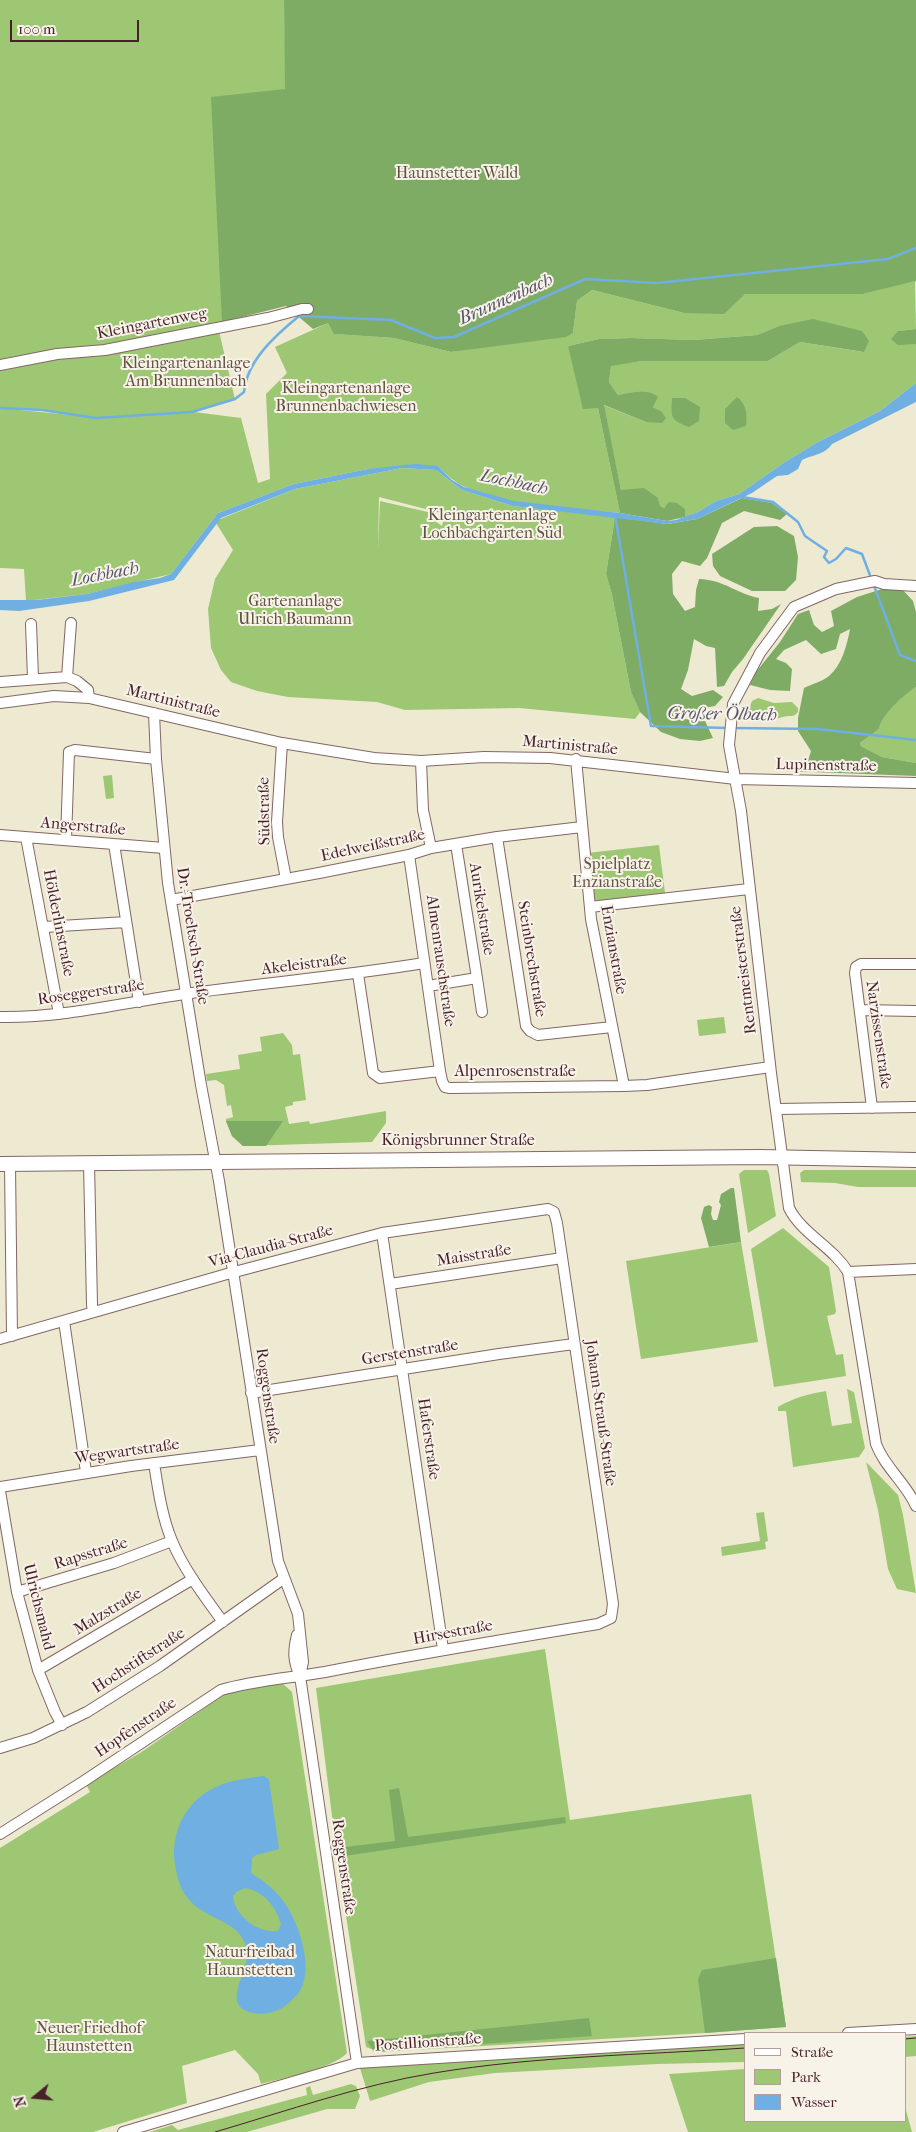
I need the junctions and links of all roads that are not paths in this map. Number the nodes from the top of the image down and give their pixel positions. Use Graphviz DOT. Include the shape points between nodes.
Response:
graph roads {
  1 [pos="308,309"];
  2 [pos="0,365"];
  3 [pos="916,586"];
  4 [pos="71,623"];
  5 [pos="30,624"];
  6 [pos="67,677"];
  7 [pos="33,678"];
  8 [pos="0,682"];
  9 [pos="89,698"];
  10 [pos="0,703"];
  11 [pos="154,713"];
  12 [pos="282,743"];
  13 [pos="156,759"];
  14 [pos="576,760"];
  15 [pos="421,761"];
  16 [pos="736,779"];
  17 [pos="916,783"];
  18 [pos="582,827"];
  19 [pos="0,835"];
  20 [pos="26,837"];
  21 [pos="497,837"];
  22 [pos="66,840"];
  23 [pos="114,844"];
  24 [pos="456,844"];
  25 [pos="164,848"];
  26 [pos="431,848"];
  27 [pos="409,855"];
  28 [pos="286,879"];
  29 [pos="749,889"];
  30 [pos="171,900"];
  31 [pos="590,907"];
  32 [pos="126,922"];
  33 [pos="44,927"];
  34 [pos="424,963"];
  35 [pos="916,964"];
  36 [pos="358,974"];
  37 [pos="477,978"];
  38 [pos="428,986"];
  39 [pos="186,994"];
  40 [pos="139,1002"];
  41 [pos="860,1010"];
  42 [pos="916,1011"];
  43 [pos="482,1012"];
  44 [pos="59,1014"];
  45 [pos="0,1017"];
  46 [pos="612,1027"];
  47 [pos="770,1067"];
  48 [pos="440,1071"];
  49 [pos="624,1086"];
  50 [pos="916,1107"];
  51 [pos="776,1108"];
  52 [pos="872,1108"];
  53 [pos="782,1157"];
  54 [pos="916,1160"];
  55 [pos="215,1162"];
  56 [pos="89,1163"];
  57 [pos="5,1164"];
  58 [pos="554,1212"];
  59 [pos="382,1233"];
  60 [pos="562,1258"];
  61 [pos="916,1269"];
  62 [pos="233,1272"];
  63 [pos="848,1272"];
  64 [pos="390,1284"];
  65 [pos="93,1312"];
  66 [pos="64,1321"];
  67 [pos="12,1336"];
  68 [pos="0,1339"];
  69 [pos="574,1344"];
  70 [pos="403,1370"];
  71 [pos="251,1392"];
  72 [pos="260,1450"];
  73 [pos="154,1463"];
  74 [pos="86,1472"];
  75 [pos="0,1487"];
  76 [pos="0,1491"];
  77 [pos="913,1494"];
  78 [pos="916,1506"];
  79 [pos="4,1539"];
  80 [pos="172,1541"];
  81 [pos="193,1579"];
  82 [pos="283,1579"];
  83 [pos="17,1592"];
  84 [pos="611,1618"];
  85 [pos="223,1622"];
  86 [pos="444,1649"];
  87 [pos="38,1670"];
  88 [pos="300,1676"];
  89 [pos="62,1725"];
  90 [pos="0,1748"];
  91 [pos="0,1834"];
  92 [pos="916,2029"];
  93 [pos="865,2032"];
  94 [pos="744,2039"];
  95 [pos="357,2063"];
  96 [pos="123,2132"];
  1 -- 2 [label="street, Kleingartenweg" via="104,350 57,354"];
  3 -- 16 [label="street" via="873,582 836,589 794,607 760,653 733,704 729,735"];
  4 -- 6 [label="street"];
  5 -- 7 [label="street"];
  6 -- 7 [label="street"];
  6 -- 9 [label="street" via="88,690"];
  7 -- 8 [label="street"];
  9 -- 10 [label="street, Martinistraße" via="54,696"];
  9 -- 11 [label="street, Martinistraße"];
  11 -- 12 [label="street, Martinistraße"];
  11 -- 13 [label="street, Dr.-Troeltsch-Straße"];
  12 -- 15 [label="street, Martinistraße" via="374,758"];
  12 -- 28 [label="street, Südstraße" via="277,822"];
  13 -- 22 [label="street" via="69,752"];
  13 -- 25 [label="street, Dr.-Troeltsch-Straße"];
  14 -- 15 [label="street, Martinistraße" via="514,757"];
  14 -- 16 [label="street, Martinistraße"];
  14 -- 18 [label="street, Enzianstraße"];
  15 -- 26 [label="street" via="423,810"];
  16 -- 17 [label="street, Lupinenstraße"];
  16 -- 29 [label="street, Rentmeisterstraße"];
  18 -- 21 [label="street, Edelweißstraße"];
  18 -- 31 [label="street, Enzianstraße"];
  19 -- 20 [label="street, Angerstraße"];
  20 -- 22 [label="street, Angerstraße"];
  20 -- 33 [label="street, Hölderlinstraße"];
  21 -- 24 [label="street, Edelweißstraße"];
  21 -- 46 [label="street, Steinbrechstraße" via="526,1026 538,1035"];
  22 -- 23 [label="street, Angerstraße"];
  23 -- 25 [label="street, Angerstraße"];
  23 -- 32 [label="street"];
  24 -- 26 [label="street, Edelweißstraße"];
  24 -- 37 [label="street, Aurikelstraße"];
  25 -- 30 [label="street, Dr.-Troeltsch-Straße"];
  26 -- 27 [label="street, Edelweißstraße"];
  27 -- 28 [label="street, Edelweißstraße"];
  27 -- 34 [label="street, Almenrauschstraße"];
  28 -- 30 [label="street, Edelweißstraße"];
  29 -- 31 [label="street"];
  29 -- 47 [label="street, Rentmeisterstraße"];
  30 -- 39 [label="street, Dr.-Troeltsch-Straße"];
  31 -- 46 [label="street, Enzianstraße"];
  32 -- 33 [label="street"];
  32 -- 40 [label="street"];
  33 -- 44 [label="street, Hölderlinstraße"];
  34 -- 36 [label="street, Akeleistraße"];
  34 -- 38 [label="street, Almenrauschstraße"];
  35 -- 41 [label="street, Narzissenstraße" via="861,964 856,967"];
  36 -- 39 [label="street, Akeleistraße"];
  36 -- 48 [label="street, Alpenrosenstraße" via="373,1073 380,1078"];
  37 -- 38 [label="street, Aurikelstraße"];
  37 -- 43 [label="street, Aurikelstraße"];
  38 -- 48 [label="street, Almenrauschstraße"];
  39 -- 40 [label="street, Roseggerstraße"];
  39 -- 55 [label="street, Dr.-Troeltsch-Straße"];
  40 -- 44 [label="street, Roseggerstraße"];
  41 -- 42 [label="street"];
  41 -- 52 [label="street, Narzissenstraße"];
  44 -- 45 [label="street, Roseggerstraße"];
  46 -- 49 [label="street, Enzianstraße"];
  47 -- 49 [label="street, Alpenrosenstraße"];
  47 -- 51 [label="street, Rentmeisterstraße"];
  48 -- 49 [label="street, Alpenrosenstraße" via="442,1082 450,1088"];
  50 -- 52 [label="street"];
  51 -- 52 [label="street"];
  51 -- 53 [label="street, Rentmeisterstraße"];
  53 -- 54 [label="main road, Königsbrunner Straße"];
  53 -- 55 [label="main road, Königsbrunner Straße"];
  53 -- 63 [label="street, Rentmeisterstraße" via="793,1216 842,1262"];
  55 -- 56 [label="main road, Königsbrunner Straße"];
  55 -- 62 [label="street, Roggenstraße"];
  56 -- 57 [label="main road, Königsbrunner Straße"];
  56 -- 65 [label="street"];
  57 -- 67 [label="street"];
  58 -- 59 [label="street, Via-Claudia-Straße" via="548,1209"];
  58 -- 60 [label="street, Johann-Strauß-Straße"];
  59 -- 62 [label="street, Via-Claudia-Straße"];
  59 -- 64 [label="street, Haferstraße"];
  60 -- 64 [label="street, Maisstraße"];
  60 -- 69 [label="street, Johann-Strauß-Straße"];
  61 -- 63 [label="street"];
  62 -- 65 [label="street, Via-Claudia-Straße"];
  62 -- 71 [label="street, Roggenstraße"];
  63 -- 77 [label="street" via="876,1444 887,1466"];
  64 -- 70 [label="street, Haferstraße"];
  65 -- 66 [label="street, Via-Claudia-Straße"];
  66 -- 67 [label="street, Via-Claudia-Straße"];
  66 -- 74 [label="street"];
  67 -- 68 [label="street, Via-Claudia-Straße"];
  69 -- 70 [label="street, Gerstenstraße"];
  69 -- 84 [label="street, Johann-Strauß-Straße" via="614,1604"];
  70 -- 71 [label="street, Gerstenstraße"];
  70 -- 86 [label="street, Haferstraße"];
  71 -- 72 [label="street, Roggenstraße"];
  72 -- 73 [label="street, Wegwartstraße"];
  72 -- 82 [label="street, Roggenstraße"];
  73 -- 74 [label="street, Wegwartstraße"];
  73 -- 80 [label="street"];
  74 -- 75 [label="street, Wegwartstraße"];
  76 -- 79 [label="street, Ulrichsmahd"];
  77 -- 78 [label="street"];
  79 -- 83 [label="street, Ulrichsmahd"];
  80 -- 81 [label="street"];
  80 -- 83 [label="street, Rapsstraße" via="117,1562"];
  81 -- 85 [label="street"];
  81 -- 87 [label="street, Malzstraße"];
  82 -- 85 [label="street, Hochstiftstraße"];
  82 -- 88 [label="street, Roggenstraße" via="298,1614 303,1662"];
  83 -- 87 [label="street, Ulrichsmahd"];
  84 -- 86 [label="street, Hirsestraße" via="598,1624"];
  85 -- 89 [label="street, Hochstiftstraße" via="87,1712"];
  86 -- 88 [label="street, Hirsestraße"];
  87 -- 89 [label="street, Ulrichsmahd"];
  88 -- 91 [label="street, Hopfenstraße" via="221,1690"];
  88 -- 95 [label="street, Roggenstraße"];
  89 -- 90 [label="street, Hochstiftstraße"];
  92 -- 93 [label="street"];
  94 -- 95 [label="street, Postillionstraße"];
  95 -- 96 [label="street, Postillionstraße"];
}
